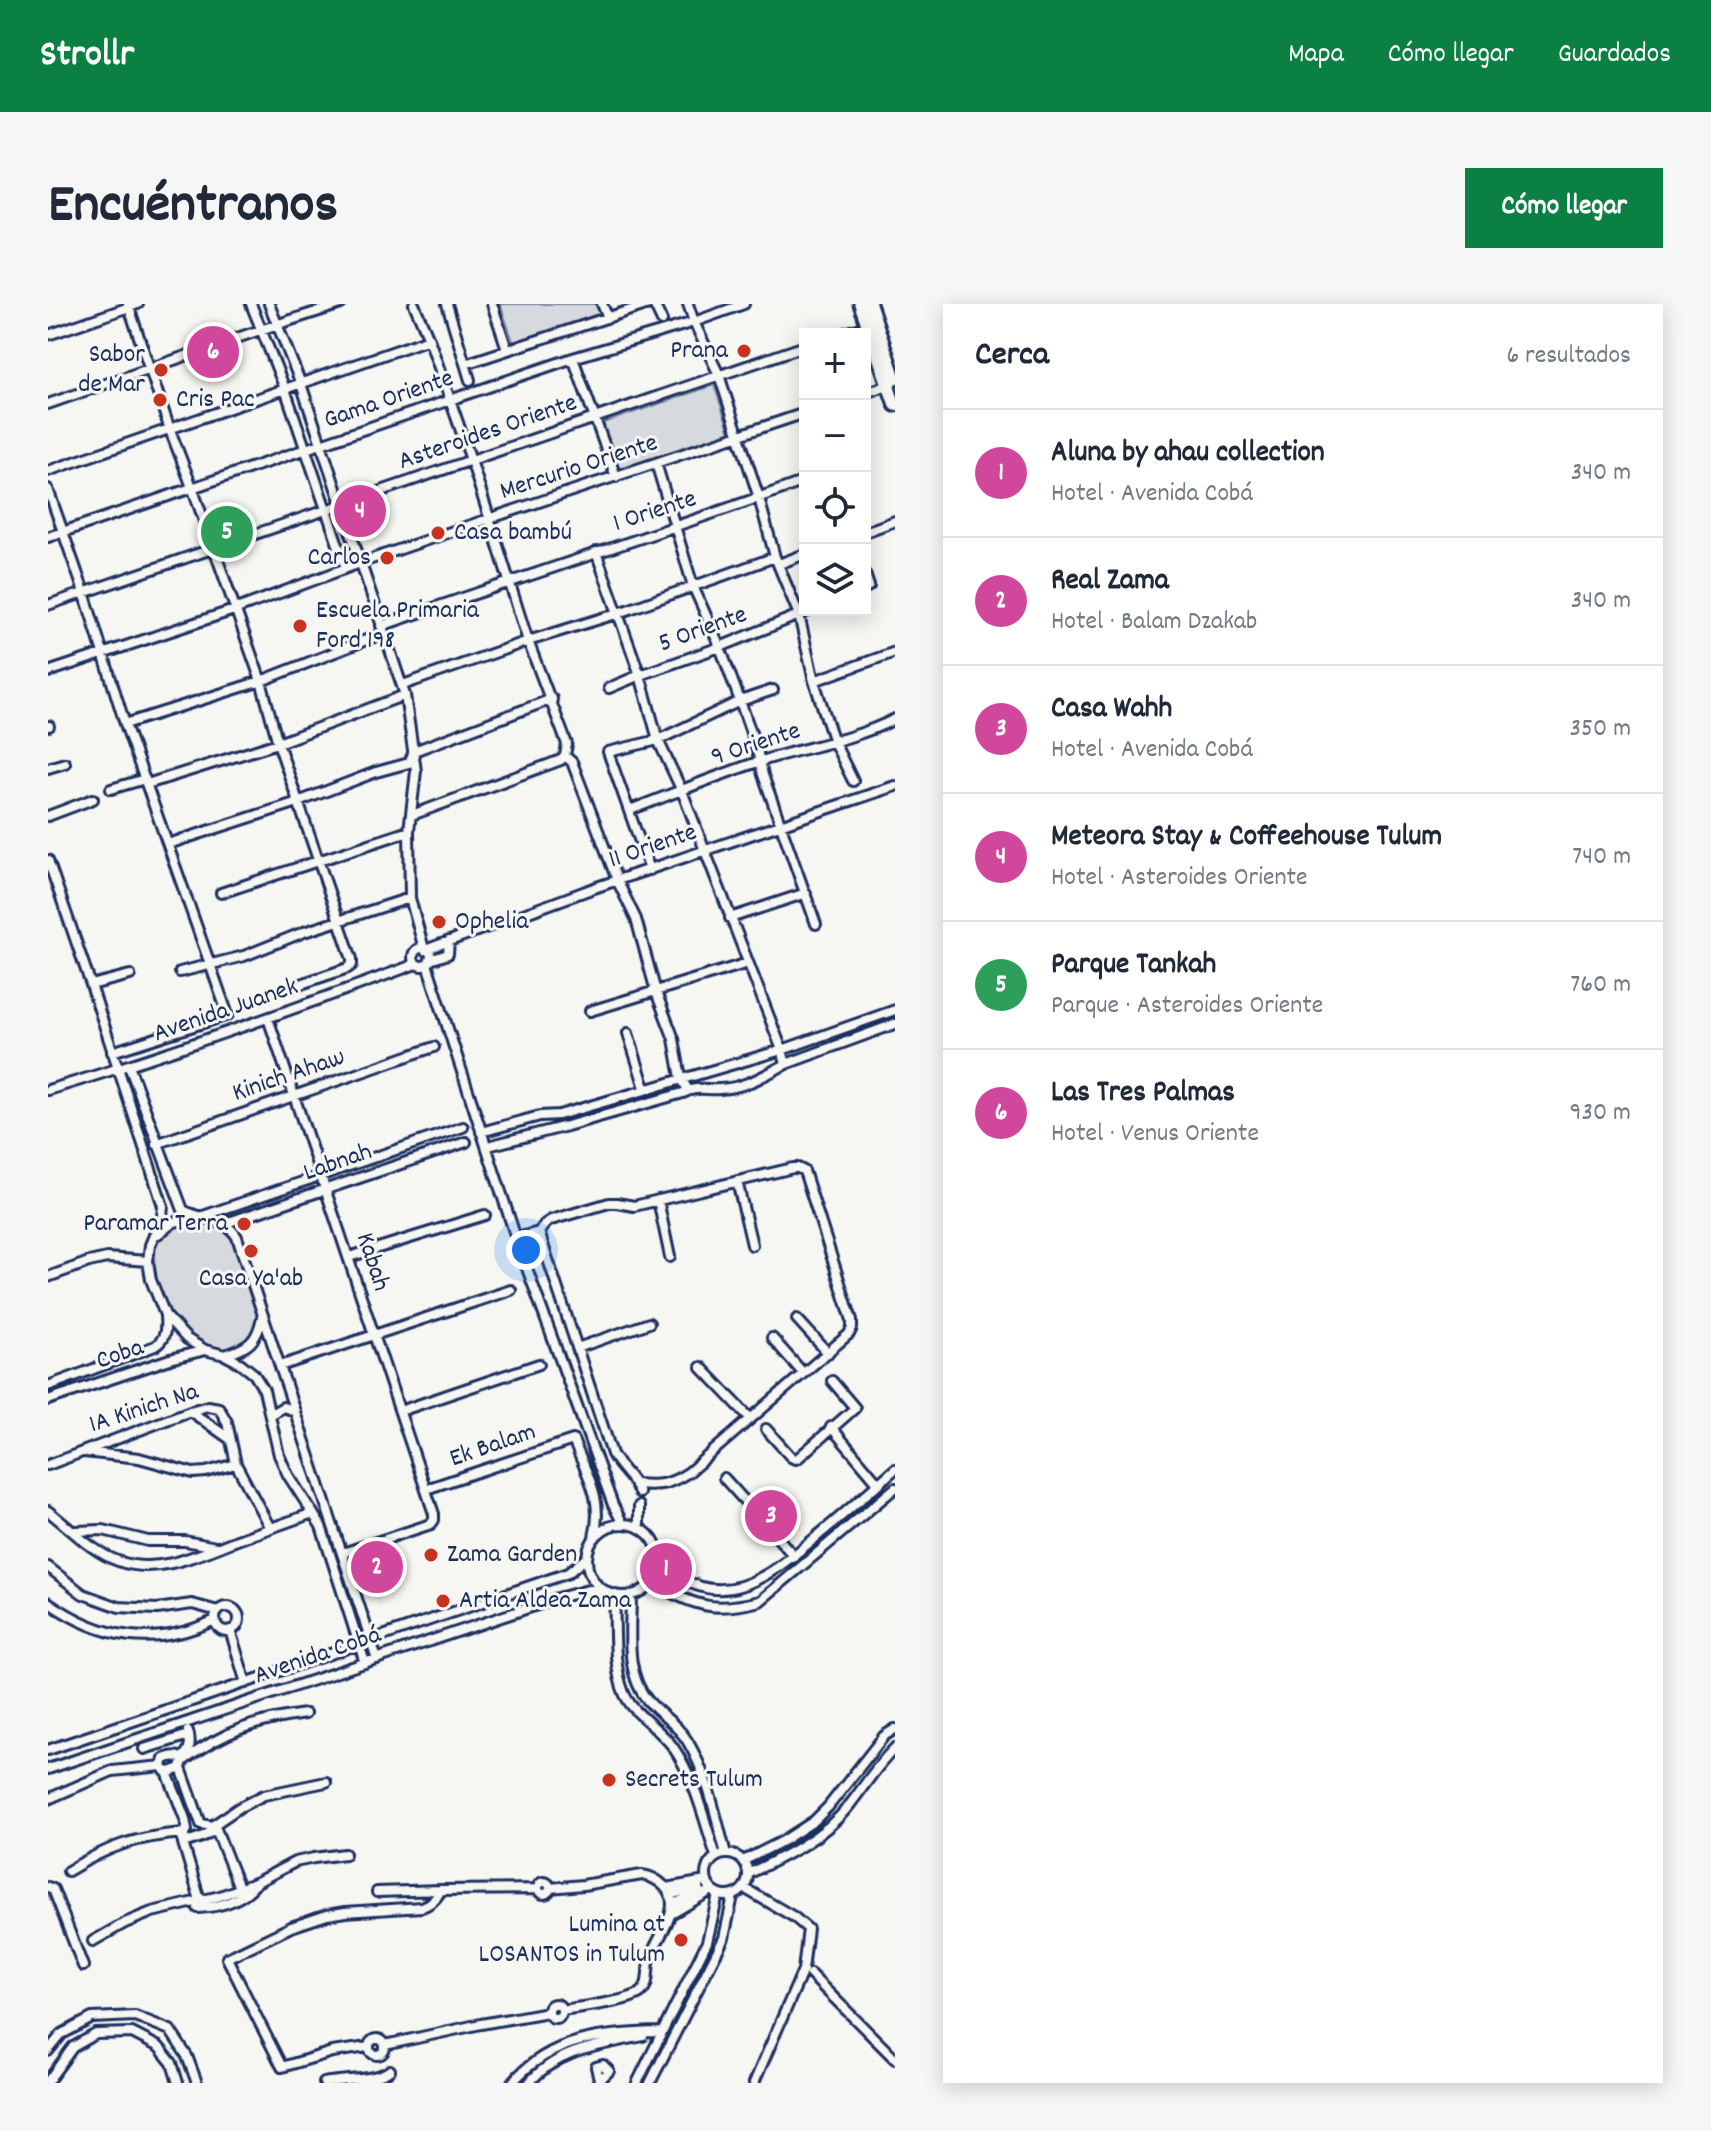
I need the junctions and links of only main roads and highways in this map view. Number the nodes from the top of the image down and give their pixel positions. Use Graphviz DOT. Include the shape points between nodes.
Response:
graph roads {
  1 [pos="860,304"];
  2 [pos="870,304"];
  3 [pos="872,325"];
  4 [pos="893,382"];
  5 [pos="895,405"];
  1 -- 3 [label="main road"];
  2 -- 3 [label="main road"];
  3 -- 4 [label="main road"];
  4 -- 5 [label="main road"];
}
